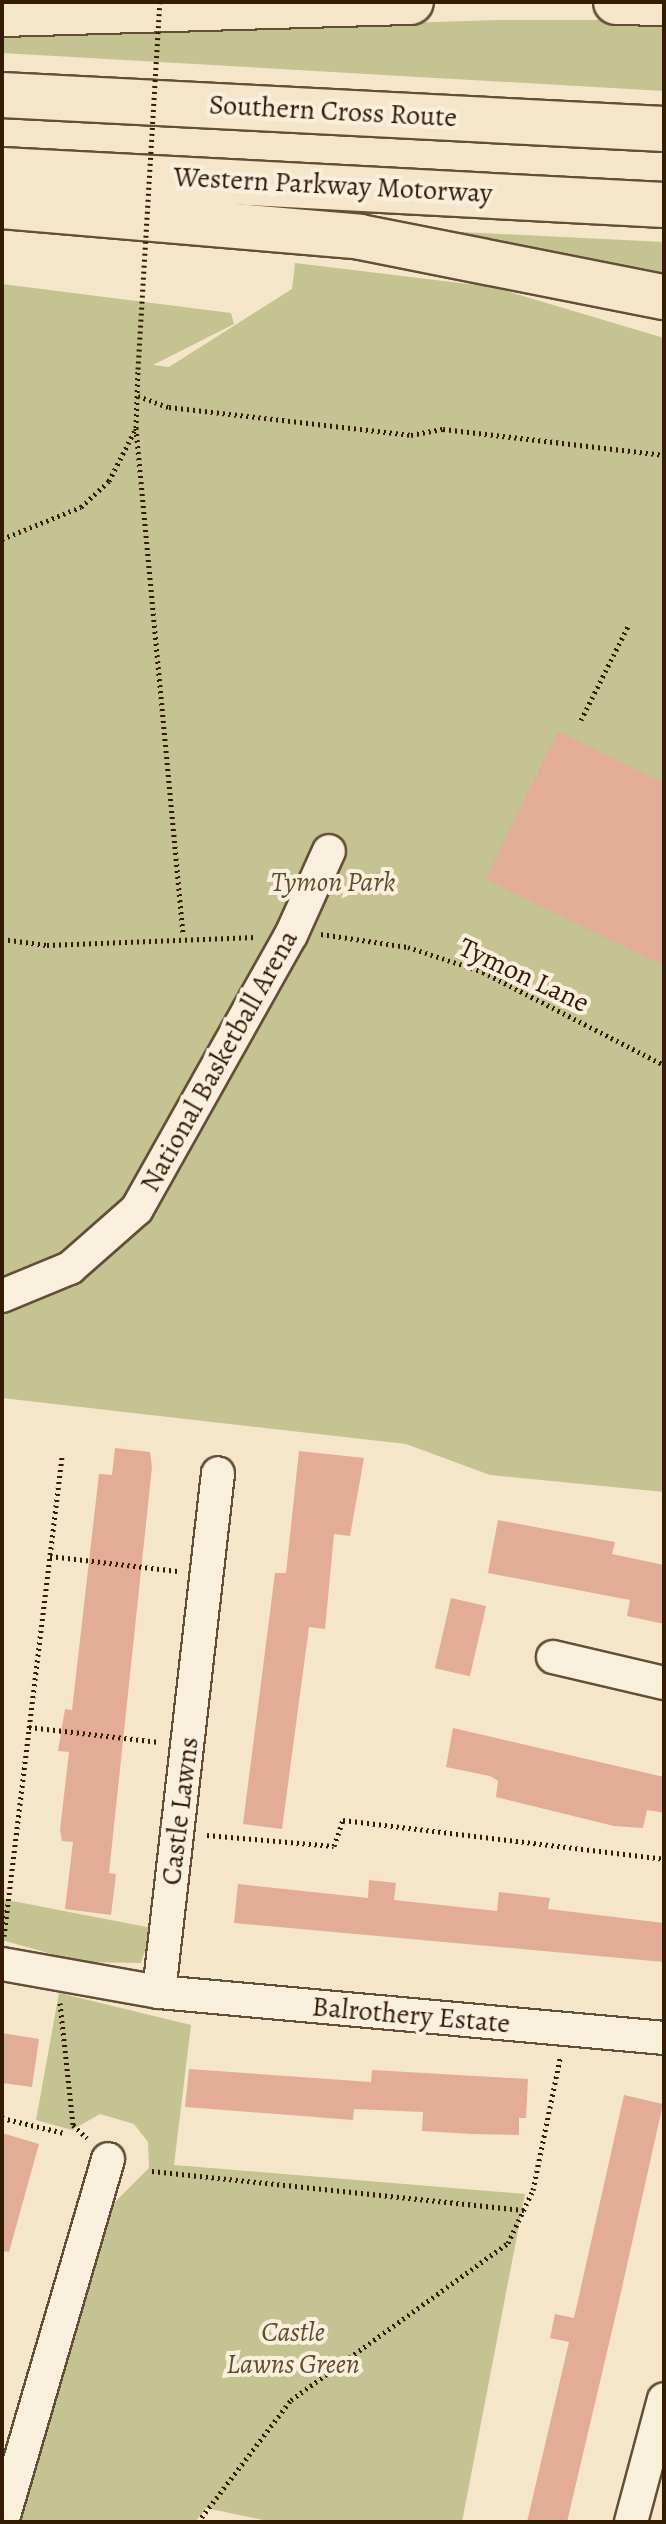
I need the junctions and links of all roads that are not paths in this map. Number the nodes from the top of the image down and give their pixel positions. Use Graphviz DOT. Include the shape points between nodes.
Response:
graph roads {
  1 [pos="411,2"];
  2 [pos="616,2"];
  3 [pos="664,3"];
  4 [pos="2,14"];
  5 [pos="2,95"];
  6 [pos="664,129"];
  7 [pos="2,170"];
  8 [pos="664,205"];
  9 [pos="2,206"];
  10 [pos="2,231"];
  11 [pos="480,258"];
  12 [pos="664,297"];
  13 [pos="329,851"];
  14 [pos="2,1296"];
  15 [pos="218,1473"];
  16 [pos="553,1657"];
  17 [pos="664,1683"];
  18 [pos="3,1951"];
  19 [pos="159,1992"];
  20 [pos="664,2038"];
  21 [pos="108,2159"];
  22 [pos="663,2408"];
  23 [pos="2,2522"];
  24 [pos="631,2522"];
  1 -- 4 [label="highway"];
  2 -- 3 [label="highway"];
  5 -- 6 [label="highway, Southern Cross Route"];
  7 -- 8 [label="highway, Western Parkway Motorway"];
  9 -- 11 [label="highway" via="360,237"];
  10 -- 11 [label="highway"];
  11 -- 12 [label="highway"];
  13 -- 14 [label="street, National Basketball Arena" via="283,949 137,1209 70,1268"];
  15 -- 19 [label="street, Castle Lawns"];
  16 -- 17 [label="street"];
  18 -- 19 [label="street"];
  19 -- 20 [label="street, Balrothery Estate"];
  21 -- 23 [label="street"];
  22 -- 24 [label="street"];
}
